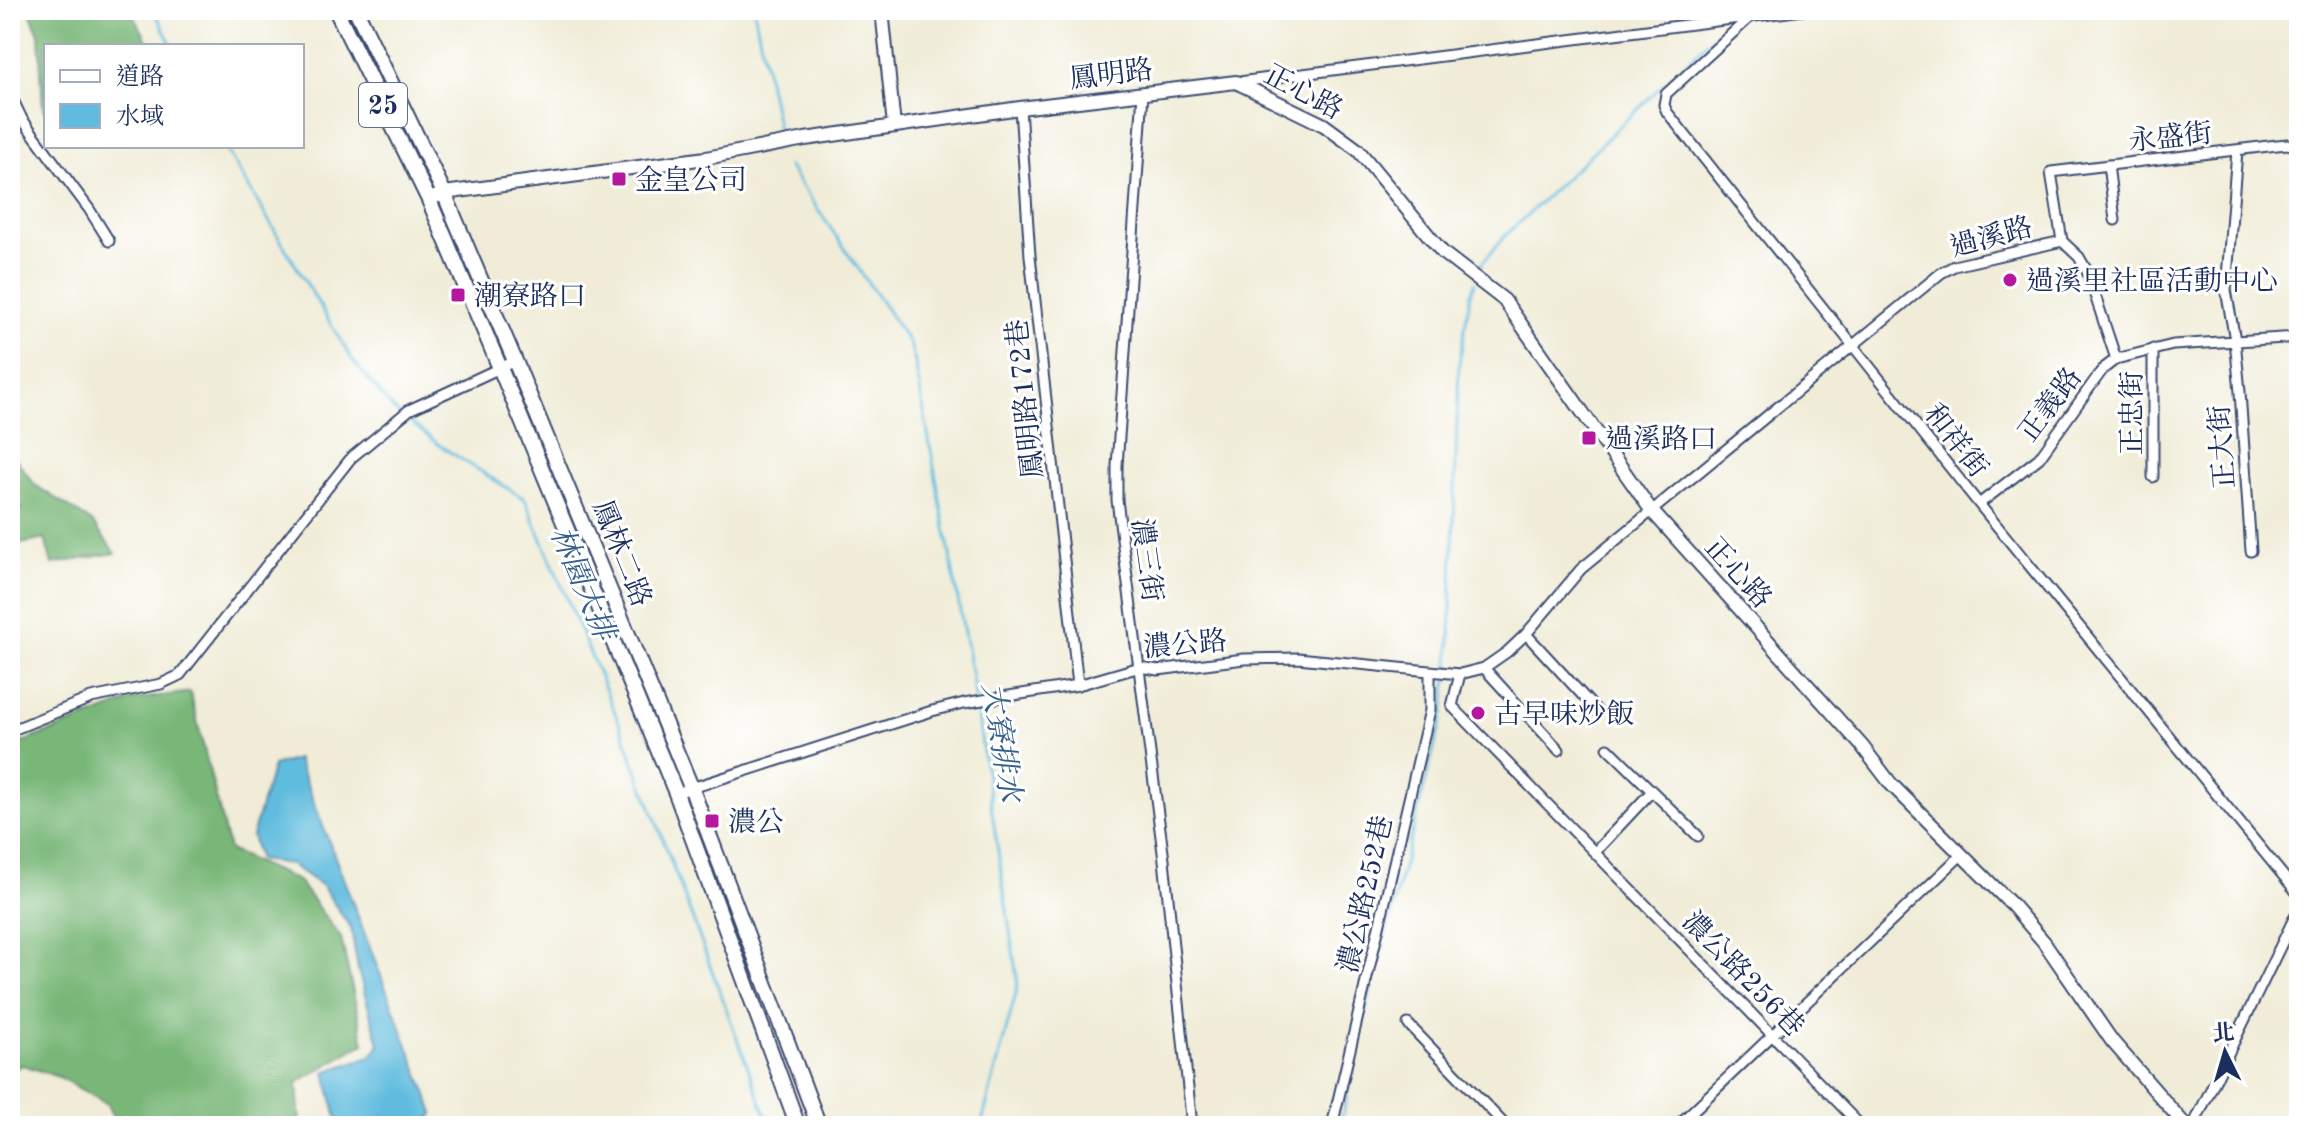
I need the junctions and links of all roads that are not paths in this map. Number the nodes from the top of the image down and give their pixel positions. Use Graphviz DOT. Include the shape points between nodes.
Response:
graph roads {
  1 [pos="11,10"];
  2 [pos="336,10"];
  3 [pos="356,10"];
  4 [pos="882,10"];
  5 [pos="1803,10"];
  6 [pos="1749,18"];
  7 [pos="10,19"];
  8 [pos="10,53"];
  9 [pos="1236,82"];
  10 [pos="1143,93"];
  11 [pos="1020,108"];
  12 [pos="894,126"];
  13 [pos="2299,148"];
  14 [pos="2237,151"];
  15 [pos="2108,165"];
  16 [pos="444,193"];
  17 [pos="429,200"];
  18 [pos="2115,220"];
  19 [pos="109,241"];
  20 [pos="2062,241"];
  21 [pos="2299,337"];
  22 [pos="2235,340"];
  23 [pos="1854,343"];
  24 [pos="2153,349"];
  25 [pos="2116,359"];
  26 [pos="515,361"];
  27 [pos="500,368"];
  28 [pos="2153,477"];
  29 [pos="1979,504"];
  30 [pos="1651,510"];
  31 [pos="2251,551"];
  32 [pos="1526,634"];
  33 [pos="1140,667"];
  34 [pos="1484,668"];
  35 [pos="1430,671"];
  36 [pos="1452,673"];
  37 [pos="1078,685"];
  38 [pos="1597,711"];
  39 [pos="10,731"];
  40 [pos="1608,748"];
  41 [pos="1559,750"];
  42 [pos="691,787"];
  43 [pos="1652,791"];
  44 [pos="676,793"];
  45 [pos="1698,836"];
  46 [pos="1595,852"];
  47 [pos="1960,856"];
  48 [pos="2299,895"];
  49 [pos="2299,908"];
  50 [pos="1408,1024"];
  51 [pos="1774,1034"];
  52 [pos="798,1126"];
  53 [pos="819,1126"];
  54 [pos="1192,1126"];
  55 [pos="1332,1126"];
  56 [pos="1506,1126"];
  57 [pos="1677,1126"];
  58 [pos="1861,1126"];
  59 [pos="2186,1126"];
  60 [pos="2193,1126"];
  1 -- 7 [label="street"];
  2 -- 17 [label="main road, 鳳林二路 / 25"];
  3 -- 16 [label="main road, 鳳林二路 / 25"];
  4 -- 12 [label="street"];
  5 -- 6 [label="street, 鳳明路"];
  6 -- 9 [label="street, 鳳明路"];
  6 -- 23 [label="street, 和祥街" via="1666,94 1664,105"];
  8 -- 19 [label="street" via="11,96 22,119"];
  9 -- 10 [label="street, 鳳明路"];
  9 -- 30 [label="street, 正心路" via="1324,125 1358,150 1443,253 1504,300"];
  10 -- 11 [label="street, 鳳明路"];
  10 -- 33 [label="street, 濃三街" via="1117,466"];
  11 -- 12 [label="street, 鳳明路"];
  11 -- 37 [label="street, 鳳明路172巷" via="1030,256"];
  12 -- 16 [label="street, 鳳明路"];
  13 -- 14 [label="street, 永盛街" via="2288,144"];
  14 -- 15 [label="street, 永盛街"];
  14 -- 22 [label="street, 正大街" via="2226,290"];
  15 -- 18 [label="street, 永盛街"];
  15 -- 20 [label="street, 永盛街" via="2051,172"];
  16 -- 17 [label="street, 鳳明路"];
  16 -- 26 [label="main road, 鳳林二路 / 25"];
  17 -- 27 [label="main road, 鳳林二路 / 25"];
  20 -- 23 [label="street, 過溪路" via="1954,266"];
  20 -- 25 [label="street, 過溪路" via="2087,271"];
  21 -- 22 [label="street"];
  22 -- 24 [label="street"];
  22 -- 31 [label="street, 正大街"];
  23 -- 29 [label="street, 和祥街"];
  23 -- 30 [label="street, 過溪路"];
  24 -- 25 [label="street"];
  24 -- 28 [label="street, 正忠街"];
  25 -- 29 [label="street, 正義路" via="2103,369 2039,458"];
  26 -- 27 [label="street"];
  26 -- 42 [label="main road, 鳳林二路 / 25"];
  27 -- 39 [label="street" via="409,410 351,458 180,675 91,698"];
  27 -- 44 [label="main road, 鳳林二路 / 25"];
  29 -- 48 [label="street, 和祥街"];
  30 -- 32 [label="street, 濃公路" via="1581,569"];
  30 -- 47 [label="street, 正心路"];
  32 -- 34 [label="street, 濃公路"];
  32 -- 38 [label="street"];
  33 -- 35 [label="street, 濃公路" via="1158,670 1274,657"];
  33 -- 37 [label="street, 濃公路"];
  33 -- 54 [label="street, 濃三街"];
  34 -- 36 [label="street, 濃公路"];
  34 -- 41 [label="street"];
  35 -- 36 [label="street, 濃公路"];
  35 -- 55 [label="street, 濃公路252巷" via="1430,710"];
  36 -- 46 [label="street, 濃公路256巷" via="1452,706"];
  37 -- 42 [label="street, 濃公路" via="932,711"];
  40 -- 43 [label="street"];
  42 -- 44 [label="street, 濃公路"];
  42 -- 53 [label="main road, 鳳林二路 / 25"];
  43 -- 45 [label="street"];
  43 -- 46 [label="street"];
  44 -- 52 [label="main road, 鳳林二路 / 25"];
  46 -- 51 [label="street, 濃公路256巷"];
  47 -- 51 [label="street"];
  47 -- 59 [label="street, 正心路" via="2044,942 2112,1041"];
  49 -- 60 [label="street"];
  50 -- 56 [label="street"];
  51 -- 57 [label="street"];
  51 -- 58 [label="street, 濃公路256巷"];
}
